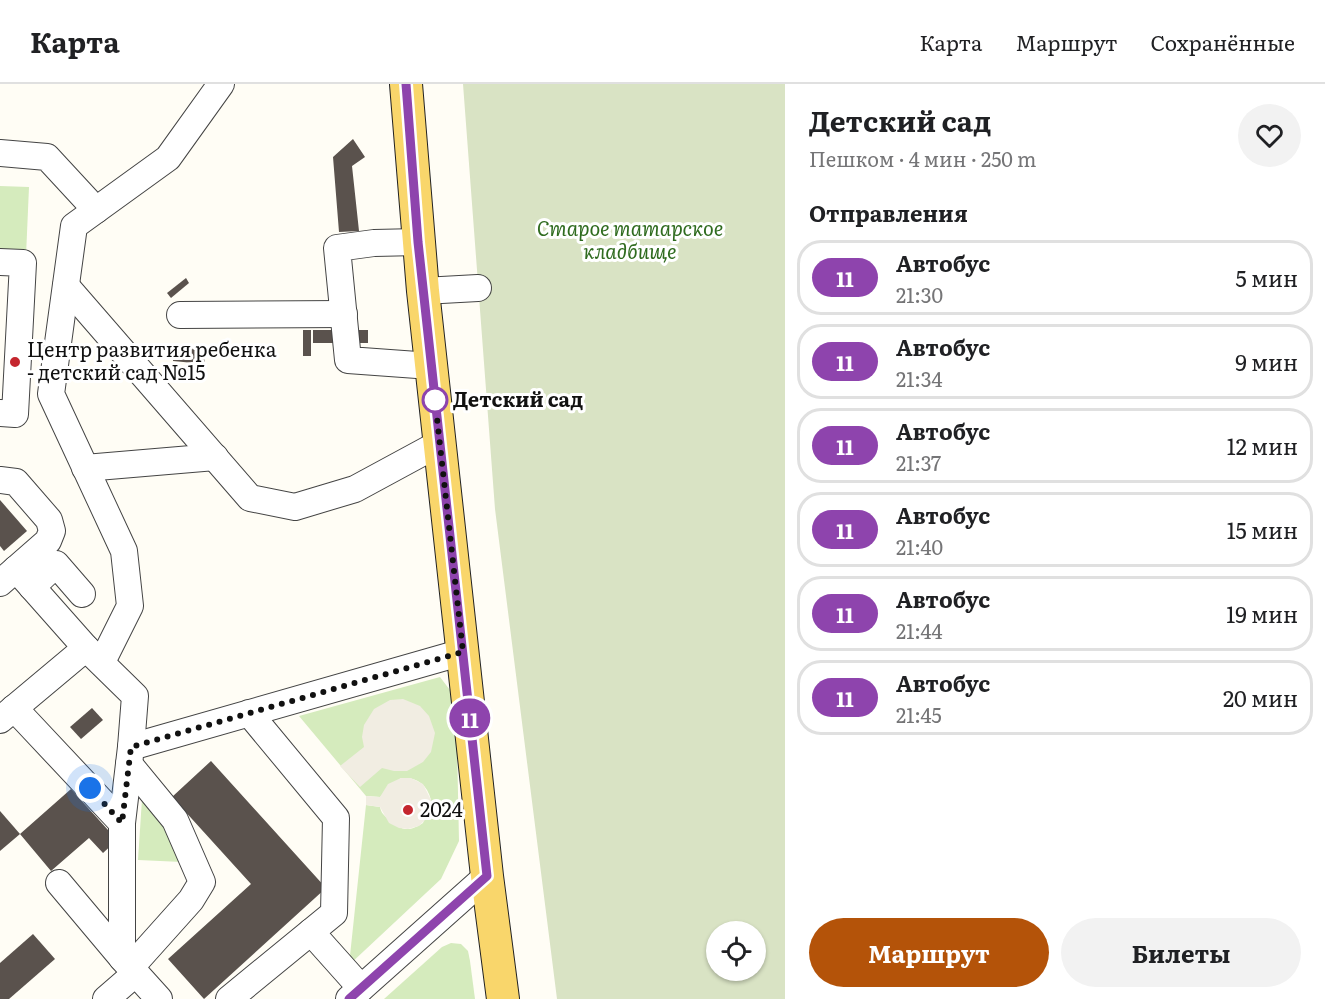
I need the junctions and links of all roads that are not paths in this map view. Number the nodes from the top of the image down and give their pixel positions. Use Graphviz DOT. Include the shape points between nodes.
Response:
graph roads {
  1 [pos="221,84"];
  2 [pos="406,84"];
  3 [pos="0,153"];
  4 [pos="96,210"];
  5 [pos="418,242"];
  6 [pos="0,262"];
  7 [pos="66,286"];
  8 [pos="478,288"];
  9 [pos="423,291"];
  10 [pos="344,314"];
  11 [pos="180,315"];
  12 [pos="431,366"];
  13 [pos="0,413"];
  14 [pos="440,443"];
  15 [pos="215,457"];
  16 [pos="86,468"];
  17 [pos="0,480"];
  18 [pos="16,580"];
  19 [pos="82,594"];
  20 [pos="463,652"];
  21 [pos="94,655"];
  22 [pos="249,713"];
  23 [pos="7,714"];
  24 [pos="130,756"];
  25 [pos="122,823"];
  26 [pos="487,876"];
  27 [pos="59,883"];
  28 [pos="311,932"];
  29 [pos="130,966"];
  30 [pos="355,994"];
  31 [pos="106,999"];
  32 [pos="159,999"];
  33 [pos="229,999"];
  34 [pos="503,999"];
  1 -- 4 [label="street" via="168,158"];
  2 -- 5 [label="main road"];
  3 -- 4 [label="street" via="47,157"];
  4 -- 7 [label="street" via="74,226"];
  5 -- 9 [label="main road"];
  5 -- 10 [label="street" via="337,248"];
  6 -- 13 [label="street" via="23,263 15,414"];
  7 -- 15 [label="street"];
  7 -- 16 [label="street" via="51,394"];
  8 -- 9 [label="street"];
  9 -- 12 [label="main road"];
  10 -- 11 [label="street"];
  10 -- 12 [label="street" via="348,360"];
  12 -- 14 [label="main road"];
  14 -- 15 [label="street" via="354,489 295,507 250,498"];
  14 -- 20 [label="main road"];
  15 -- 16 [label="street"];
  16 -- 21 [label="street" via="124,551 130,606"];
  17 -- 18 [label="street" via="16,482 49,520 52,531"];
  18 -- 19 [label="street" via="56,564"];
  18 -- 21 [label="street"];
  20 -- 22 [label="street"];
  20 -- 26 [label="main road"];
  21 -- 23 [label="street"];
  21 -- 24 [label="street" via="135,696"];
  22 -- 24 [label="street"];
  22 -- 28 [label="street" via="336,818 334,913"];
  23 -- 25 [label="street"];
  24 -- 25 [label="street"];
  24 -- 29 [label="street" via="175,820 202,882 191,900"];
  25 -- 29 [label="street"];
  26 -- 30 [label="street"];
  26 -- 34 [label="main road"];
  27 -- 29 [label="street"];
  28 -- 30 [label="street"];
  28 -- 33 [label="street"];
  29 -- 31 [label="street"];
  29 -- 32 [label="street"];
}
